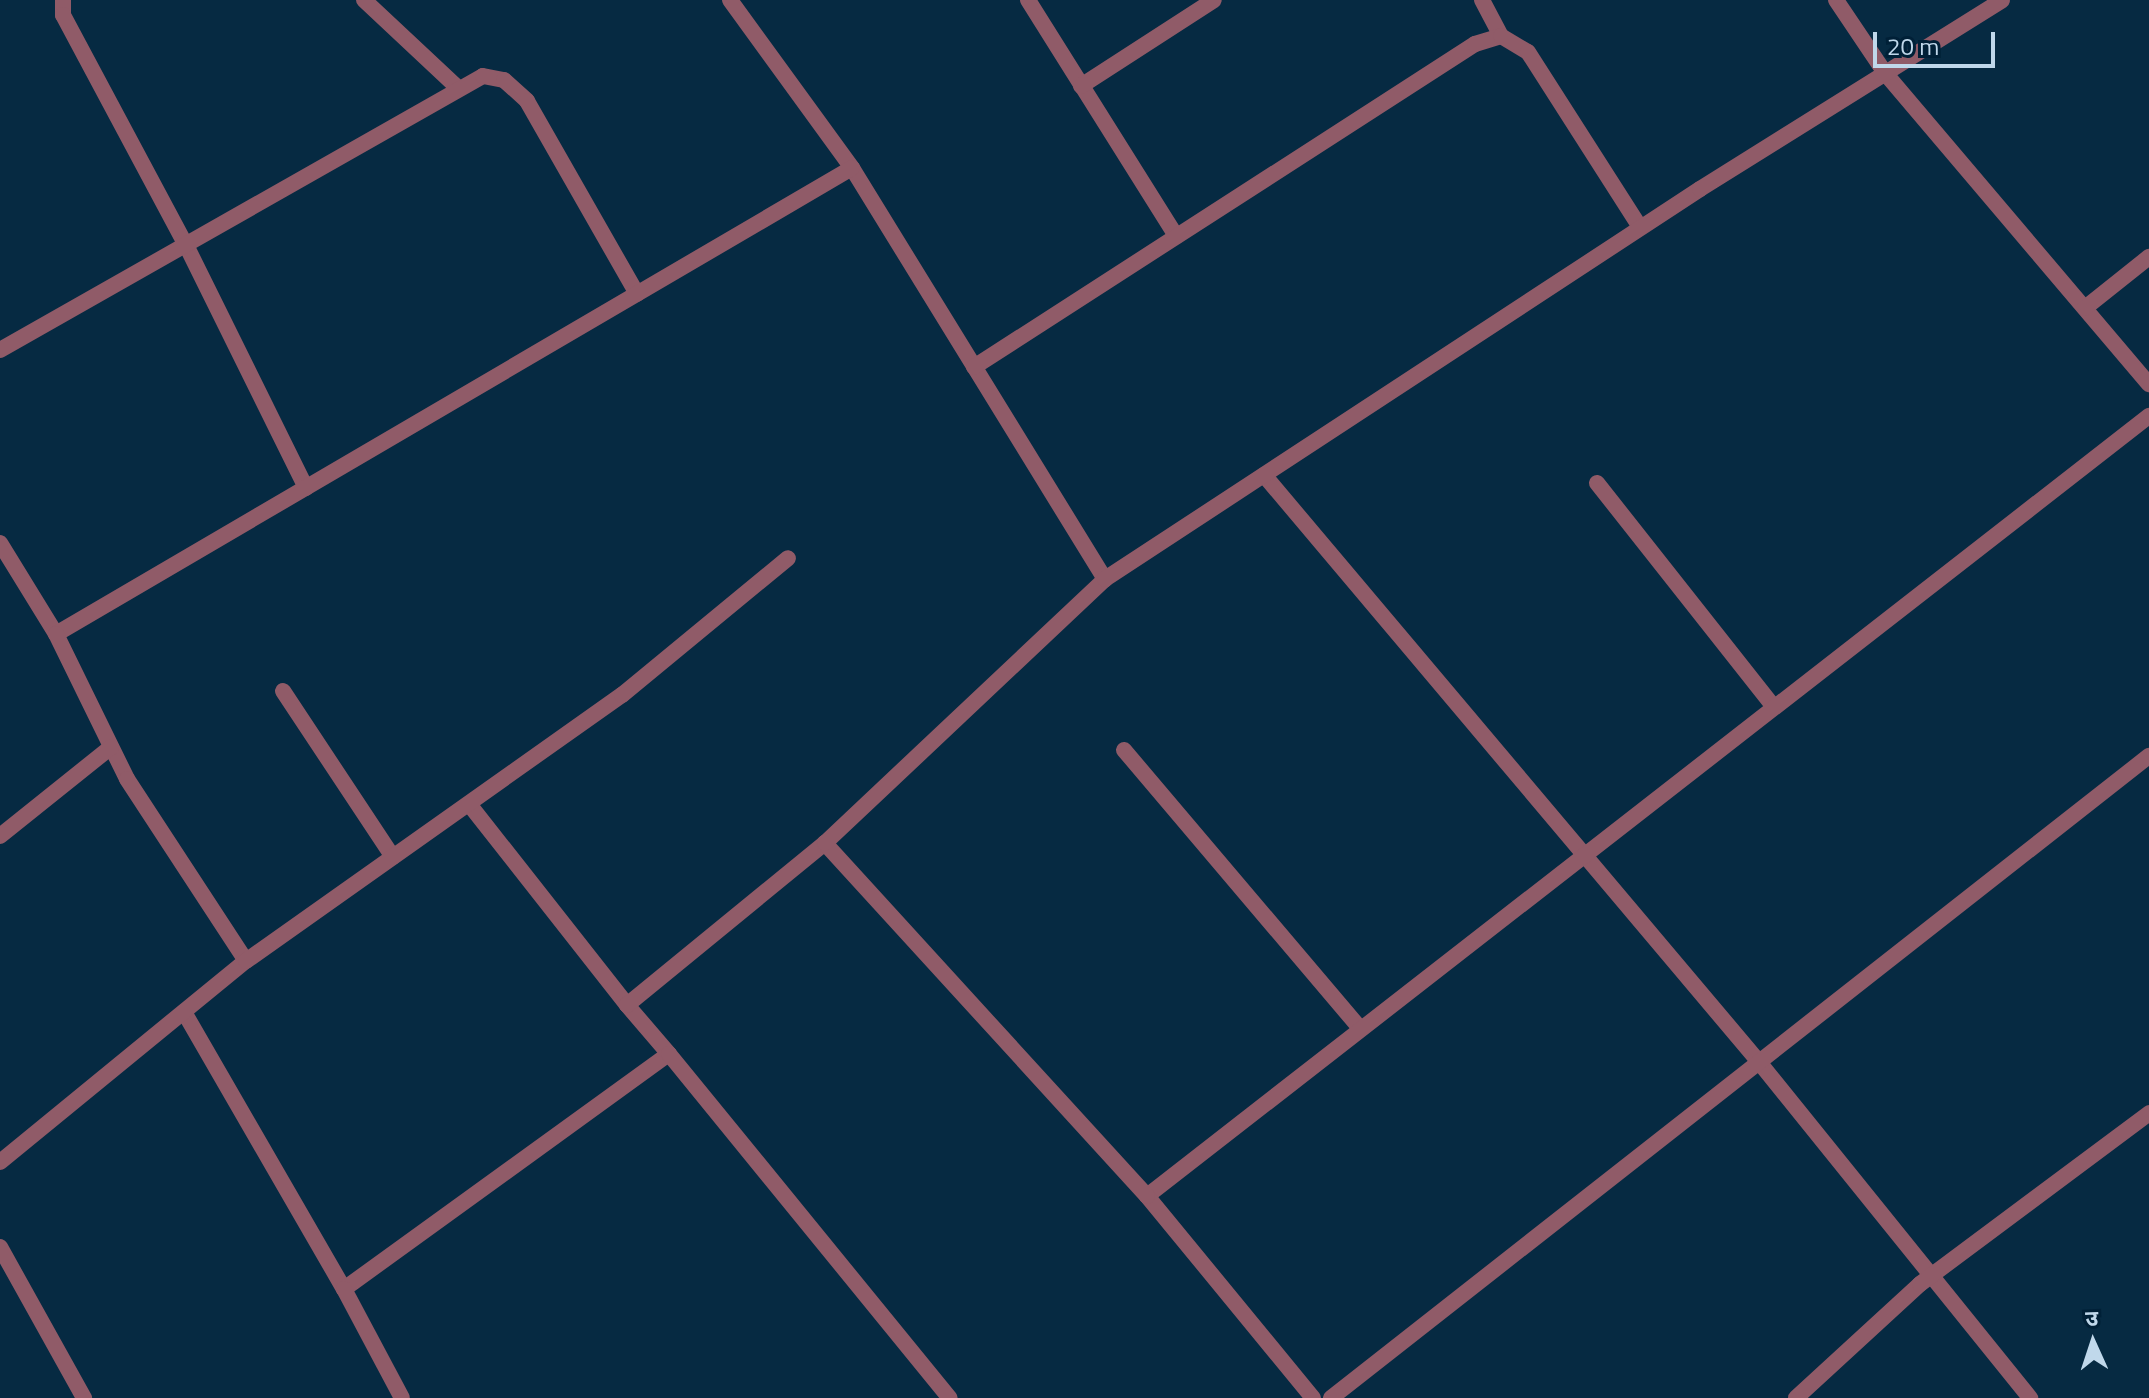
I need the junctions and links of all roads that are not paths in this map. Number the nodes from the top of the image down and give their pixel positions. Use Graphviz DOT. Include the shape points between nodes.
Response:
graph roads {
  1 [pos="63,0"];
  2 [pos="364,0"];
  3 [pos="730,0"];
  4 [pos="1028,0"];
  5 [pos="1214,0"];
  6 [pos="1482,0"];
  7 [pos="1836,0"];
  8 [pos="2002,0"];
  9 [pos="1501,36"];
  10 [pos="1885,73"];
  11 [pos="1081,86"];
  12 [pos="459,89"];
  13 [pos="852,168"];
  14 [pos="1640,227"];
  15 [pos="1176,236"];
  16 [pos="186,245"];
  17 [pos="2149,257"];
  18 [pos="637,294"];
  19 [pos="2085,308"];
  20 [pos="0,350"];
  21 [pos="974,367"];
  22 [pos="2149,384"];
  23 [pos="2149,416"];
  24 [pos="1264,475"];
  25 [pos="1597,483"];
  26 [pos="306,488"];
  27 [pos="0,543"];
  28 [pos="788,558"];
  29 [pos="1105,579"];
  30 [pos="56,634"];
  31 [pos="283,691"];
  32 [pos="1773,706"];
  33 [pos="111,747"];
  34 [pos="1124,750"];
  35 [pos="2149,756"];
  36 [pos="469,804"];
  37 [pos="0,836"];
  38 [pos="825,843"];
  39 [pos="1583,853"];
  40 [pos="393,857"];
  41 [pos="246,961"];
  42 [pos="627,1005"];
  43 [pos="184,1012"];
  44 [pos="1360,1028"];
  45 [pos="669,1054"];
  46 [pos="1759,1062"];
  47 [pos="2147,1119"];
  48 [pos="0,1162"];
  49 [pos="1147,1196"];
  50 [pos="0,1247"];
  51 [pos="1933,1274"];
  52 [pos="344,1289"];
  53 [pos="84,1398"];
  54 [pos="402,1398"];
  55 [pos="950,1398"];
  56 [pos="1313,1398"];
  57 [pos="1331,1398"];
  58 [pos="1796,1398"];
  59 [pos="2030,1398"];
  1 -- 16 [label="street" via="63,15"];
  2 -- 12 [label="street"];
  3 -- 13 [label="street"];
  4 -- 11 [label="street"];
  5 -- 11 [label="street"];
  6 -- 9 [label="street"];
  7 -- 10 [label="street"];
  8 -- 10 [label="street"];
  9 -- 14 [label="street" via="1528,52"];
  9 -- 15 [label="street" via="1475,44"];
  10 -- 14 [label="street"];
  10 -- 19 [label="street"];
  11 -- 15 [label="street"];
  12 -- 16 [label="street"];
  12 -- 18 [label="street" via="483,76 504,80 527,101"];
  13 -- 18 [label="street"];
  13 -- 21 [label="street"];
  14 -- 24 [label="street"];
  15 -- 21 [label="street"];
  16 -- 20 [label="street"];
  16 -- 26 [label="street"];
  17 -- 19 [label="street"];
  18 -- 26 [label="street"];
  19 -- 22 [label="street"];
  21 -- 29 [label="street"];
  23 -- 32 [label="street"];
  24 -- 29 [label="street"];
  24 -- 39 [label="street"];
  25 -- 32 [label="street"];
  26 -- 30 [label="street"];
  27 -- 30 [label="street"];
  28 -- 36 [label="street" via="622,695"];
  29 -- 38 [label="street"];
  30 -- 33 [label="street"];
  31 -- 40 [label="street"];
  32 -- 39 [label="street"];
  33 -- 37 [label="street"];
  33 -- 41 [label="street"];
  34 -- 44 [label="street"];
  35 -- 46 [label="street"];
  36 -- 40 [label="street"];
  36 -- 42 [label="street"];
  38 -- 42 [label="street"];
  38 -- 49 [label="street"];
  39 -- 44 [label="street"];
  39 -- 46 [label="street"];
  40 -- 41 [label="street"];
  41 -- 43 [label="street"];
  42 -- 45 [label="street"];
  43 -- 48 [label="street"];
  43 -- 52 [label="street"];
  44 -- 49 [label="street"];
  45 -- 52 [label="street"];
  45 -- 55 [label="street"];
  46 -- 51 [label="street"];
  46 -- 57 [label="street"];
  47 -- 51 [label="street"];
  49 -- 56 [label="street"];
  50 -- 53 [label="street"];
  51 -- 58 [label="street"];
  51 -- 59 [label="street"];
  52 -- 54 [label="street"];
}
